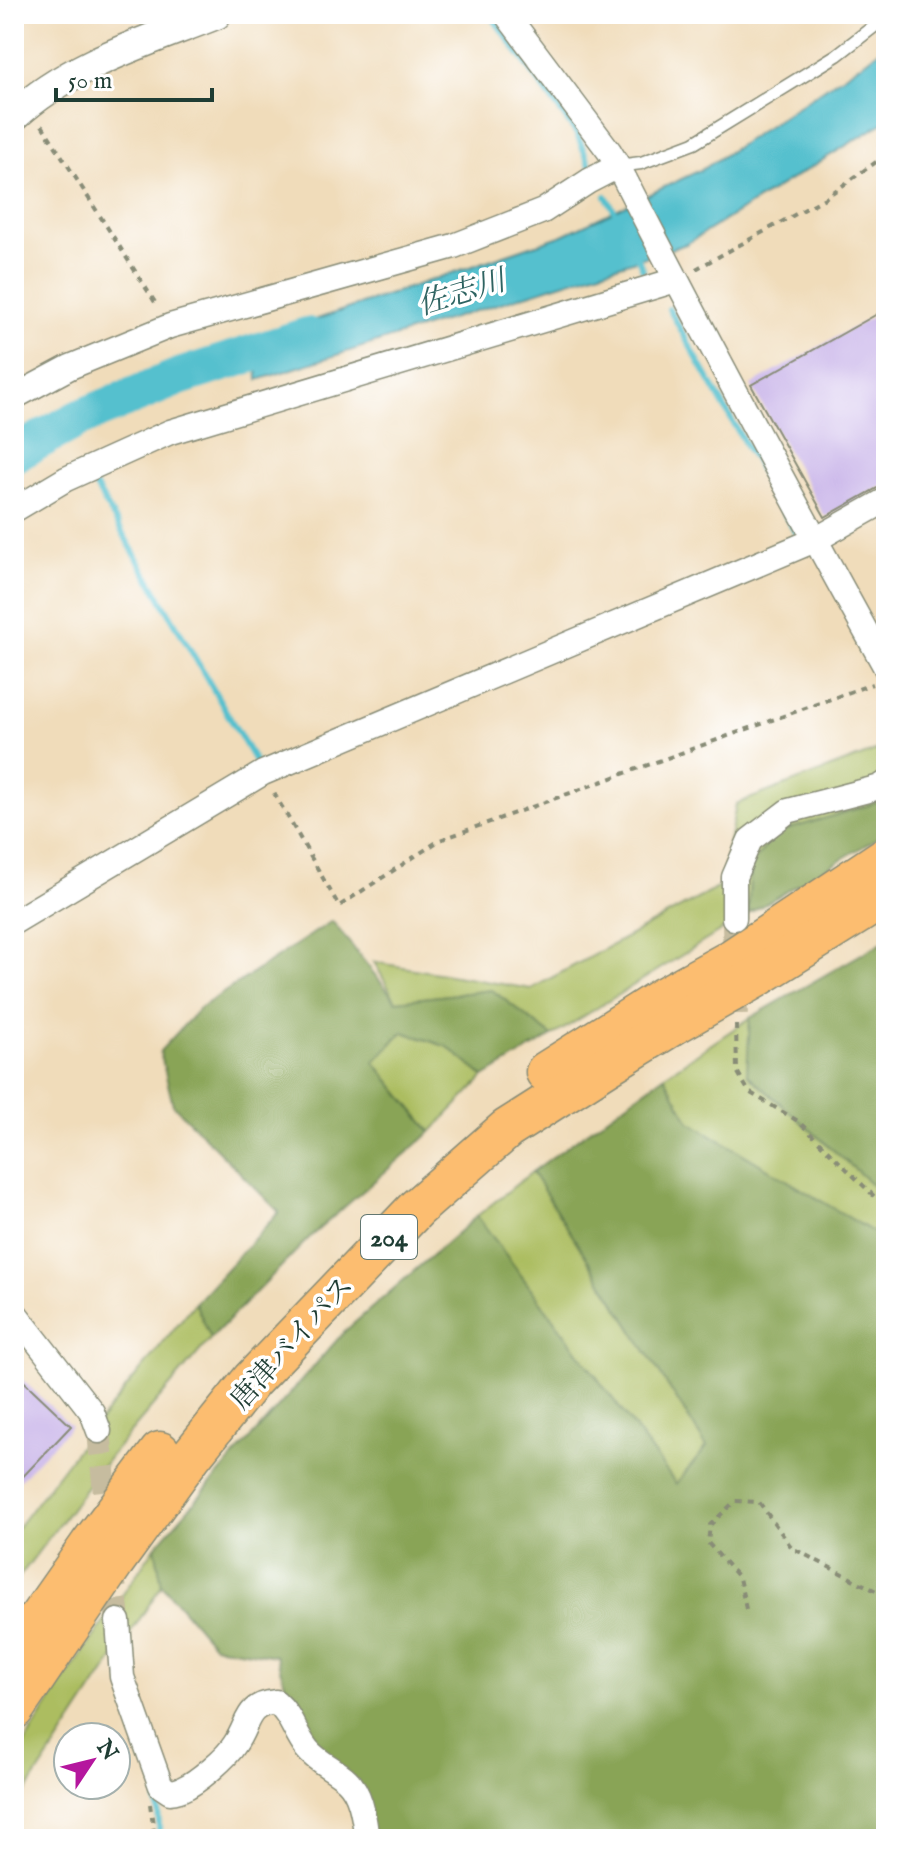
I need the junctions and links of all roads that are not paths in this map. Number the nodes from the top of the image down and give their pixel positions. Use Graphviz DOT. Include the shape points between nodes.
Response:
graph roads {
  1 [pos="216,14"];
  2 [pos="506,14"];
  3 [pos="886,17"];
  4 [pos="21,109"];
  5 [pos="618,166"];
  6 [pos="676,280"];
  7 [pos="14,397"];
  8 [pos="886,500"];
  9 [pos="14,510"];
  10 [pos="815,540"];
  11 [pos="879,676"];
  12 [pos="886,783"];
  13 [pos="886,857"];
  14 [pos="886,896"];
  15 [pos="734,918"];
  16 [pos="14,922"];
  17 [pos="14,1312"];
  18 [pos="99,1431"];
  19 [pos="118,1621"];
  20 [pos="14,1653"];
  21 [pos="14,1709"];
  22 [pos="367,1839"];
  1 -- 4 [label="street" via="84,67"];
  2 -- 5 [label="street"];
  3 -- 5 [label="lane" via="837,55 694,143"];
  5 -- 6 [label="street"];
  5 -- 7 [label="street" via="543,211 454,246 170,326 70,367"];
  6 -- 9 [label="street" via="170,432 66,479"];
  6 -- 10 [label="street"];
  8 -- 10 [label="street"];
  10 -- 11 [label="street"];
  10 -- 16 [label="street" via="263,773"];
  12 -- 15 [label="street" via="788,811 750,840 734,877"];
  13 -- 20 [label="highway, 唐津バイパス / 204" via="731,960 594,1040 483,1114 446,1147 350,1237 235,1361 166,1444"];
  14 -- 21 [label="highway, 唐津バイパス / 204" via="507,1129 417,1208 252,1380 114,1562"];
  17 -- 18 [label="street" via="92,1412"];
  19 -- 22 [label="street" via="122,1677 161,1786 170,1792 182,1790 219,1763 252,1711 276,1702 310,1753 349,1782"];
}
